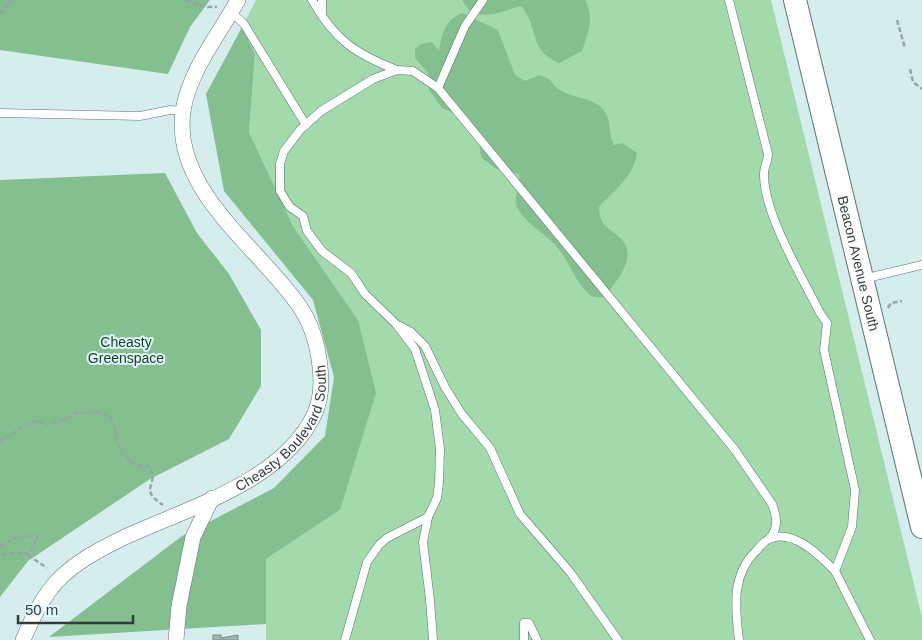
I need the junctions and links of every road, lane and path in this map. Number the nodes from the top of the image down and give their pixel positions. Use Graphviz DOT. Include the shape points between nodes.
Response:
graph roads {
  1 [pos="12,0"];
  2 [pos="186,0"];
  3 [pos="312,0"];
  4 [pos="322,0"];
  5 [pos="483,0"];
  6 [pos="729,0"];
  7 [pos="794,0"];
  8 [pos="234,6"];
  9 [pos="0,14"];
  10 [pos="322,15"];
  11 [pos="898,20"];
  12 [pos="905,48"];
  13 [pos="910,69"];
  14 [pos="397,70"];
  15 [pos="438,88"];
  16 [pos="922,89"];
  17 [pos="183,111"];
  18 [pos="0,113"];
  19 [pos="306,125"];
  20 [pos="922,265"];
  21 [pos="860,279"];
  22 [pos="396,324"];
  23 [pos="0,442"];
  24 [pos="212,498"];
  25 [pos="166,509"];
  26 [pos="428,517"];
  27 [pos="922,527"];
  28 [pos="769,539"];
  29 [pos="0,546"];
  30 [pos="23,554"];
  31 [pos="0,556"];
  32 [pos="47,568"];
  33 [pos="835,571"];
  34 [pos="23,640"];
  35 [pos="176,640"];
  36 [pos="345,640"];
  37 [pos="433,640"];
  38 [pos="524,640"];
  39 [pos="537,640"];
  40 [pos="618,640"];
  41 [pos="739,640"];
  42 [pos="870,640"];
  1 -- 9 [label="path"];
  2 -- 8 [label="path" via="206,7"];
  3 -- 10 [label="lane"];
  4 -- 10 [label="lane"];
  5 -- 15 [label="lane" via="465,26"];
  6 -- 33 [label="lane" via="768,154 764,177 770,204 779,229 827,323 824,350 855,490 852,526"];
  7 -- 21 [label="main road, Beacon Avenue South"];
  8 -- 17 [label="street, Cheasty Boulevard South" via="187,91"];
  8 -- 19 [label="lane"];
  10 -- 14 [label="lane" via="350,48"];
  11 -- 12 [label="path"];
  13 -- 16 [label="path" via="913,82"];
  14 -- 15 [label="lane" via="413,71"];
  14 -- 19 [label="lane" via="346,94"];
  15 -- 28 [label="lane" via="758,480 776,514 776,528"];
  17 -- 18 [label="lane" via="140,116"];
  17 -- 24 [label="street, Cheasty Boulevard South" via="182,132 194,176 207,197 300,307 318,350 321,377 321,393 315,413 287,453 257,475"];
  19 -- 22 [label="lane" via="284,151 278,177 280,191 290,207 303,216 307,231 322,251 351,273 365,294"];
  20 -- 21 [label="lane"];
  21 -- 27 [label="main road, Beacon Avenue South"];
  22 -- 26 [label="lane" via="415,349 435,410 440,450 439,483 437,498"];
  22 -- 40 [label="lane" via="411,332 425,346 461,413 490,448 520,514 570,572"];
  23 -- 25 [label="path" via="28,422 47,425 74,413 99,412 111,417 116,446 132,464 151,468 149,492 154,501"];
  24 -- 34 [label="street, Cheasty Boulevard South" via="101,549 72,569 49,590"];
  24 -- 35 [label="street" via="193,537 179,606"];
  26 -- 36 [label="lane" via="387,538 372,553"];
  26 -- 37 [label="lane" via="423,542"];
  28 -- 33 [label="lane" via="782,537 800,543 818,554"];
  28 -- 41 [label="lane" via="748,559 739,579 736,609"];
  29 -- 30 [label="path" via="14,538 36,535 38,540 32,552"];
  30 -- 31 [label="path" via="15,552"];
  30 -- 32 [label="path"];
  33 -- 42 [label="lane"];
  38 -- 39 [label="lane" via="524,623 529,624"];
}
